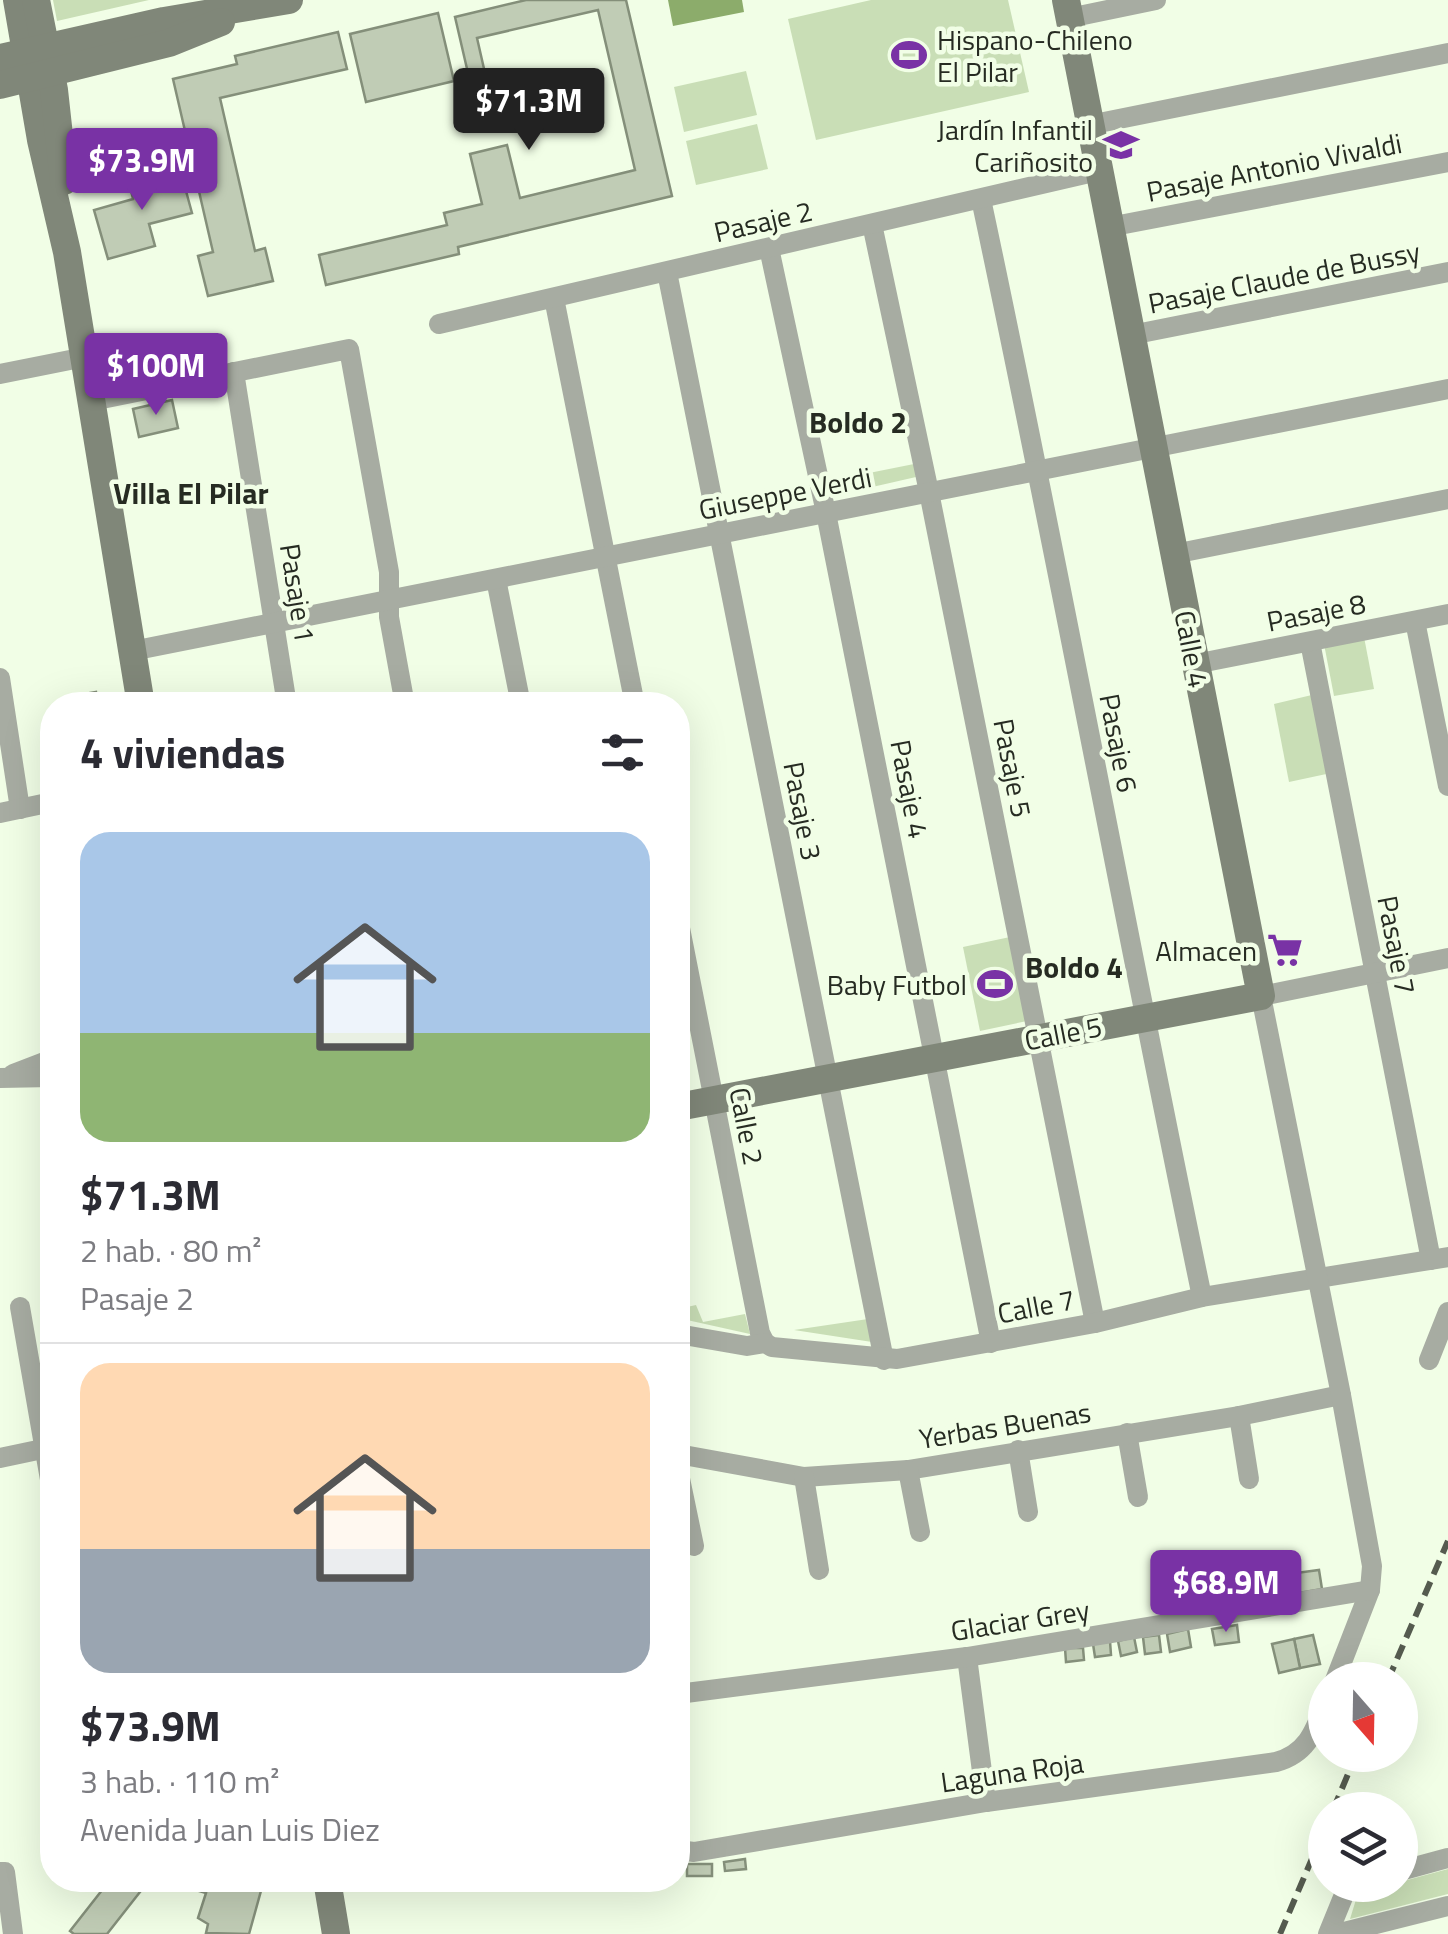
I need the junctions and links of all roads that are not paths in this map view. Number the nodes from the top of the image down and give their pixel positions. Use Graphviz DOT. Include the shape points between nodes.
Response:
graph roads {
  1 [pos="18,0"];
  2 [pos="36,0"];
  3 [pos="288,0"];
  4 [pos="1156,0"];
  5 [pos="1065,6"];
  6 [pos="161,10"];
  7 [pos="244,10"];
  8 [pos="1448,52"];
  9 [pos="30,62"];
  10 [pos="0,85"];
  11 [pos="1089,125"];
  12 [pos="1448,162"];
  13 [pos="1098,171"];
  14 [pos="981,199"];
  15 [pos="872,224"];
  16 [pos="1110,227"];
  17 [pos="769,248"];
  18 [pos="667,272"];
  19 [pos="1448,272"];
  20 [pos="554,298"];
  21 [pos="439,324"];
  22 [pos="1131,335"];
  23 [pos="86,356"];
  24 [pos="234,372"];
  25 [pos="0,374"];
  26 [pos="1448,389"];
  27 [pos="92,401"];
  28 [pos="1152,447"];
  29 [pos="1038,470"];
  30 [pos="929,492"];
  31 [pos="1448,499"];
  32 [pos="826,512"];
  33 [pos="719,534"];
  34 [pos="1174,554"];
  35 [pos="606,557"];
  36 [pos="496,579"];
  37 [pos="390,600"];
  38 [pos="1448,614"];
  39 [pos="1415,621"];
  40 [pos="275,623"];
  41 [pos="1310,642"];
  42 [pos="132,650"];
  43 [pos="1195,664"];
  44 [pos="0,678"];
  45 [pos="140,692"];
  46 [pos="285,692"];
  47 [pos="402,692"];
  48 [pos="518,692"];
  49 [pos="632,692"];
  50 [pos="1448,786"];
  51 [pos="40,805"];
  52 [pos="10,811"];
  53 [pos="1448,958"];
  54 [pos="1374,973"];
  55 [pos="690,979"];
  56 [pos="1260,996"];
  57 [pos="1144,1018"];
  58 [pos="1039,1038"];
  59 [pos="935,1058"];
  60 [pos="40,1063"];
  61 [pos="3,1077"];
  62 [pos="40,1077"];
  63 [pos="828,1078"];
  64 [pos="714,1100"];
  65 [pos="690,1105"];
  66 [pos="1439,1258"];
  67 [pos="1317,1280"];
  68 [pos="1202,1297"];
  69 [pos="20,1307"];
  70 [pos="1448,1312"];
  71 [pos="1095,1323"];
  72 [pos="690,1336"];
  73 [pos="765,1343"];
  74 [pos="991,1343"];
  75 [pos="884,1360"];
  76 [pos="1429,1360"];
  77 [pos="1342,1396"];
  78 [pos="40,1404"];
  79 [pos="1239,1416"];
  80 [pos="1128,1433"];
  81 [pos="40,1450"];
  82 [pos="1018,1450"];
  83 [pos="690,1456"];
  84 [pos="0,1458"];
  85 [pos="908,1470"];
  86 [pos="804,1478"];
  87 [pos="1250,1479"];
  88 [pos="1138,1497"];
  89 [pos="1028,1512"];
  90 [pos="690,1527"];
  91 [pos="920,1532"];
  92 [pos="694,1546"];
  93 [pos="819,1570"];
  94 [pos="1370,1590"];
  95 [pos="966,1657"];
  96 [pos="1342,1662"];
  97 [pos="690,1692"];
  98 [pos="1308,1742"];
  99 [pos="986,1802"];
  100 [pos="690,1852"];
  101 [pos="1448,1858"];
  102 [pos="1418,1866"];
  103 [pos="0,1872"];
  104 [pos="329,1892"];
  105 [pos="1341,1902"];
  106 [pos="1448,1906"];
  107 [pos="13,1934"];
  108 [pos="336,1934"];
  109 [pos="1328,1934"];
  110 [pos="1336,1934"];
  1 -- 9 [label="street"];
  2 -- 9 [label="street"];
  3 -- 7 [label="street"];
  4 -- 5 [label="street"];
  5 -- 11 [label="street, Calle 4"];
  6 -- 7 [label="street"];
  6 -- 9 [label="street"];
  7 -- 9 [label="street" via="169,44"];
  8 -- 11 [label="street"];
  9 -- 10 [label="street"];
  9 -- 23 [label="street" via="60,136 67,252"];
  11 -- 13 [label="street, Calle 4"];
  12 -- 16 [label="street, Pasaje Antonio Vivaldi"];
  13 -- 14 [label="street, Pasaje 2"];
  13 -- 16 [label="street, Calle 4"];
  14 -- 15 [label="street, Pasaje 2"];
  14 -- 29 [label="street, Pasaje 6"];
  15 -- 17 [label="street, Pasaje 2"];
  15 -- 30 [label="street, Pasaje 5"];
  16 -- 22 [label="street, Calle 4"];
  17 -- 18 [label="street, Pasaje 2"];
  17 -- 32 [label="street, Pasaje 4"];
  18 -- 20 [label="street, Pasaje 2"];
  18 -- 33 [label="street, Pasaje 3"];
  19 -- 22 [label="street, Pasaje Claude de Bussy"];
  20 -- 21 [label="street, Pasaje 2"];
  20 -- 35 [label="street"];
  22 -- 28 [label="street, Calle 4"];
  23 -- 25 [label="street"];
  23 -- 27 [label="street"];
  24 -- 27 [label="street"];
  24 -- 37 [label="street" via="349,349"];
  24 -- 40 [label="street, Pasaje 1"];
  26 -- 28 [label="street, Giuseppe Verdi"];
  27 -- 42 [label="street"];
  28 -- 29 [label="street, Giuseppe Verdi"];
  28 -- 34 [label="street, Calle 4"];
  29 -- 30 [label="street, Giuseppe Verdi"];
  29 -- 57 [label="street, Pasaje 6"];
  30 -- 32 [label="street, Giuseppe Verdi"];
  30 -- 58 [label="street, Pasaje 5"];
  31 -- 34 [label="street"];
  32 -- 33 [label="street, Giuseppe Verdi"];
  32 -- 59 [label="street, Pasaje 4"];
  33 -- 35 [label="street, Giuseppe Verdi"];
  33 -- 63 [label="street, Pasaje 3"];
  34 -- 43 [label="street, Calle 4"];
  35 -- 36 [label="street, Giuseppe Verdi"];
  35 -- 49 [label="street"];
  36 -- 37 [label="street, Giuseppe Verdi"];
  36 -- 48 [label="street"];
  37 -- 40 [label="street, Giuseppe Verdi"];
  37 -- 47 [label="street"];
  38 -- 39 [label="street, Pasaje 8"];
  39 -- 41 [label="street, Pasaje 8"];
  39 -- 50 [label="street"];
  40 -- 42 [label="street, Giuseppe Verdi"];
  40 -- 46 [label="street, Pasaje 1"];
  41 -- 43 [label="street, Pasaje 8"];
  41 -- 54 [label="street, Pasaje 7"];
  42 -- 45 [label="street"];
  43 -- 56 [label="street, Calle 4"];
  44 -- 52 [label="street"];
  51 -- 52 [label="street"];
  53 -- 54 [label="street, Calle 5"];
  54 -- 56 [label="street, Calle 5"];
  54 -- 66 [label="street, Pasaje 7"];
  55 -- 64 [label="street, Calle 2"];
  56 -- 57 [label="street, Calle 5"];
  56 -- 67 [label="street, Calle 4"];
  57 -- 58 [label="street, Calle 5"];
  57 -- 68 [label="street, Pasaje 6"];
  58 -- 59 [label="street, Calle 5"];
  58 -- 71 [label="street, Pasaje 5"];
  59 -- 63 [label="street, Calle 5"];
  59 -- 74 [label="street, Pasaje 4"];
  60 -- 61 [label="street"];
  61 -- 62 [label="street"];
  63 -- 64 [label="street, Calle 5"];
  63 -- 75 [label="street, Pasaje 3"];
  64 -- 65 [label="street, Calle 5"];
  64 -- 73 [label="street, Calle 2"];
  66 -- 67 [label="street, Calle 7"];
  67 -- 68 [label="street, Calle 7"];
  67 -- 77 [label="street, Calle 4"];
  68 -- 71 [label="street, Calle 7"];
  69 -- 78 [label="street"];
  70 -- 76 [label="street"];
  71 -- 74 [label="street, Calle 7"];
  72 -- 73 [label="street, Calle 7"];
  73 -- 75 [label="street, Calle 7"];
  74 -- 75 [label="street, Calle 7"];
  77 -- 79 [label="street, Yerbas Buenas"];
  77 -- 94 [label="street, Calle 4" via="1372,1566"];
  79 -- 80 [label="street, Yerbas Buenas"];
  79 -- 87 [label="street"];
  80 -- 82 [label="street, Yerbas Buenas"];
  80 -- 88 [label="street"];
  81 -- 84 [label="street"];
  82 -- 85 [label="street, Yerbas Buenas"];
  82 -- 89 [label="street"];
  83 -- 86 [label="street, Yerbas Buenas"];
  85 -- 86 [label="street, Yerbas Buenas"];
  85 -- 91 [label="street"];
  86 -- 93 [label="street"];
  90 -- 92 [label="street"];
  94 -- 95 [label="street, Glaciar Grey"];
  94 -- 96 [label="street"];
  95 -- 97 [label="street, Glaciar Grey"];
  95 -- 99 [label="street"];
  98 -- 99 [label="street, Laguna Roja" via="1292,1758"];
  99 -- 100 [label="street, Laguna Roja"];
  101 -- 102 [label="street"];
  103 -- 107 [label="street" via="6,1872"];
  104 -- 108 [label="street"];
  105 -- 109 [label="street"];
  106 -- 110 [label="street"];
}
